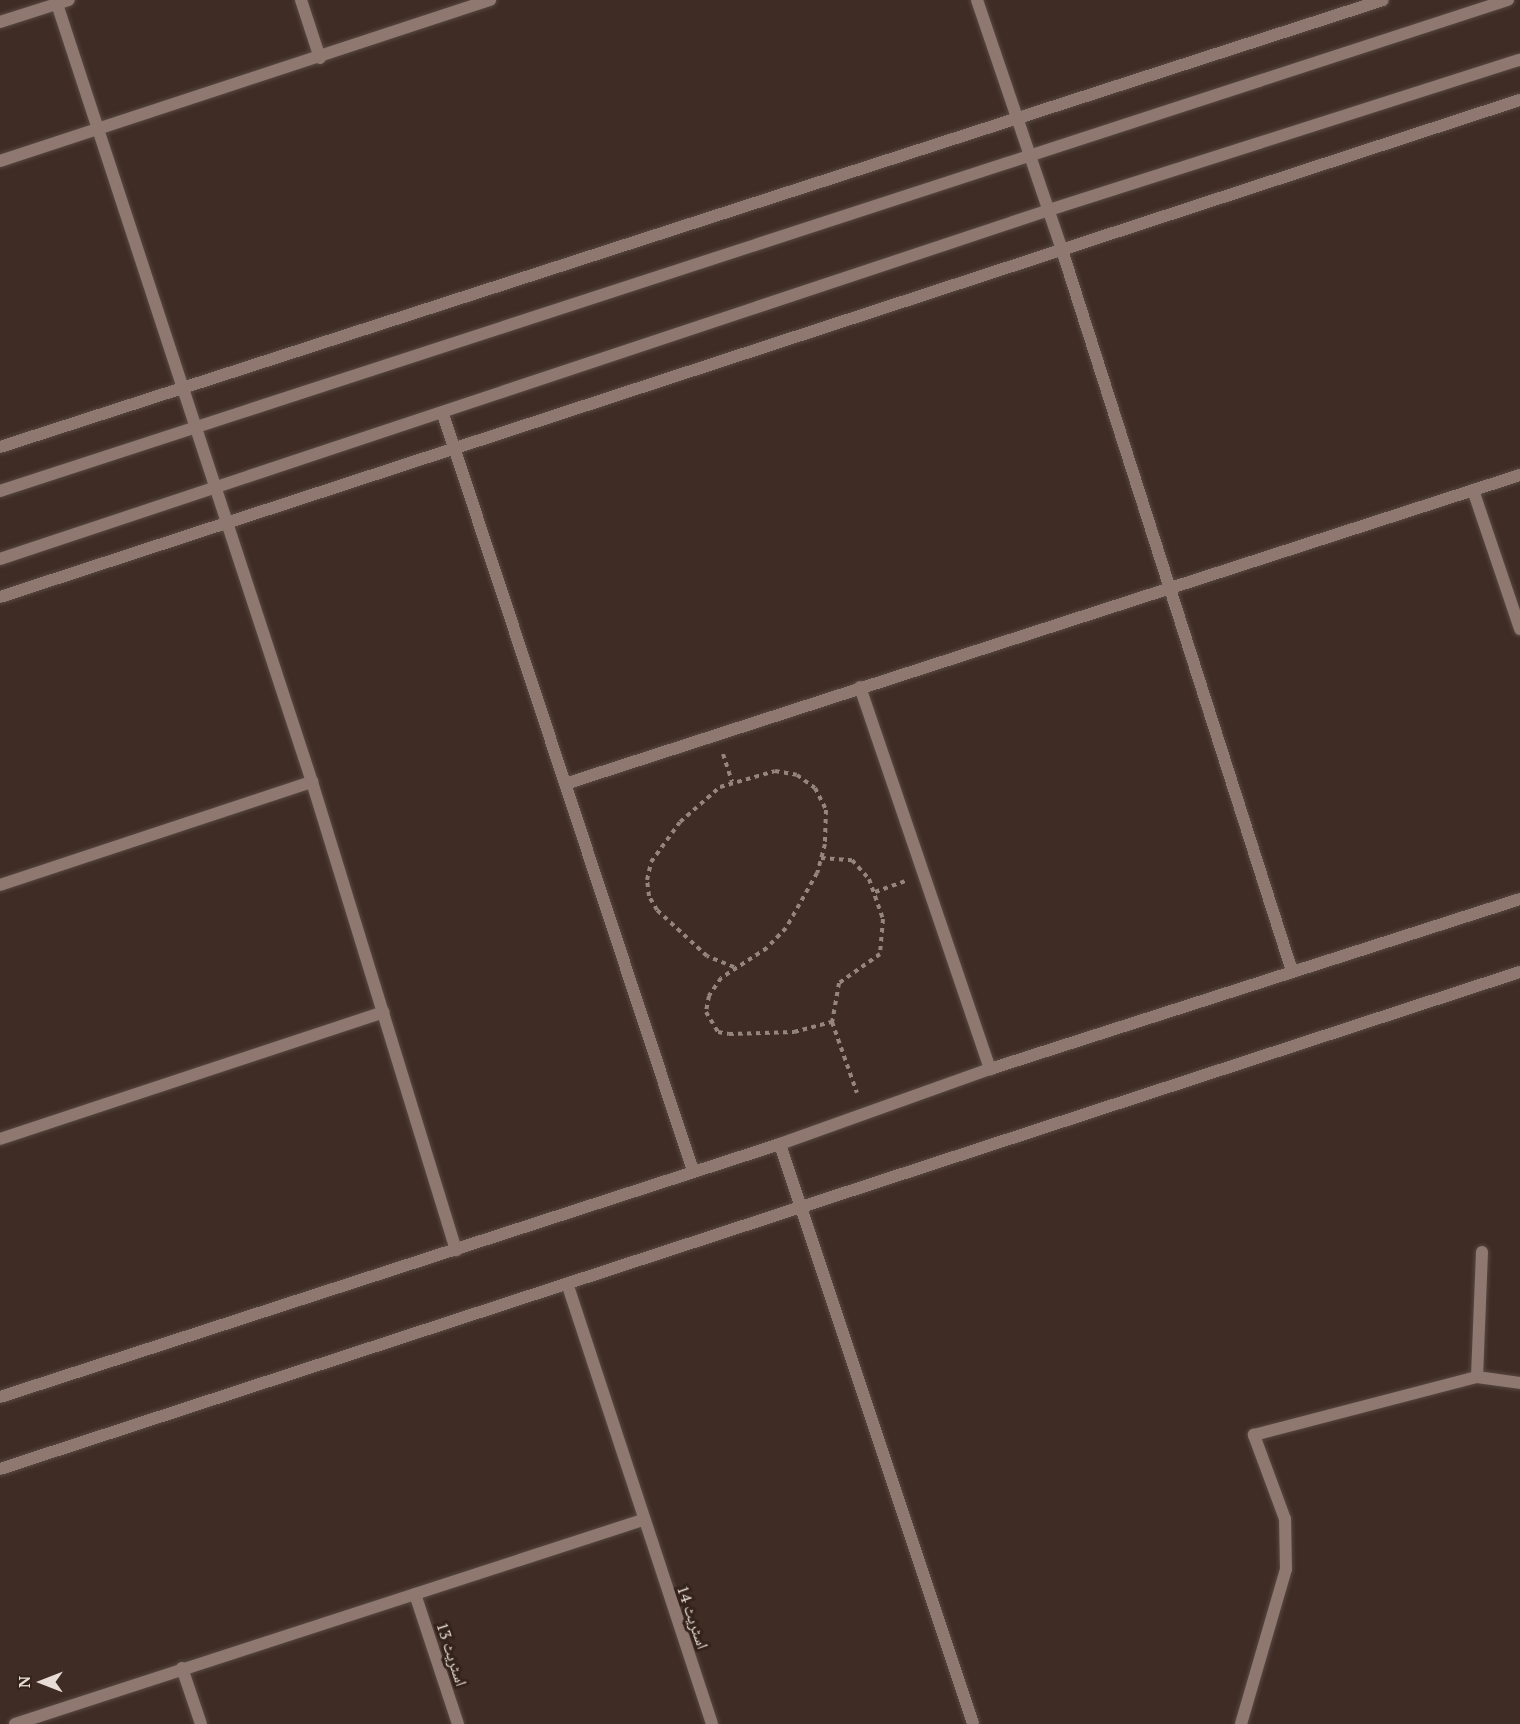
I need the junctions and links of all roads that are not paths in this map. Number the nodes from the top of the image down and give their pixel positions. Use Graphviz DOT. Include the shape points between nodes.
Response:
graph roads {
  1 [pos="301,0"];
  2 [pos="489,0"];
  3 [pos="977,0"];
  4 [pos="1383,0"];
  5 [pos="1508,0"];
  6 [pos="63,2"];
  7 [pos="0,22"];
  8 [pos="320,58"];
  9 [pos="1520,60"];
  10 [pos="1520,100"];
  11 [pos="1017,118"];
  12 [pos="97,130"];
  13 [pos="1030,155"];
  14 [pos="0,161"];
  15 [pos="1049,210"];
  16 [pos="1062,250"];
  17 [pos="181,390"];
  18 [pos="443,414"];
  19 [pos="194,428"];
  20 [pos="0,447"];
  21 [pos="456,448"];
  22 [pos="1520,474"];
  23 [pos="212,486"];
  24 [pos="1473,490"];
  25 [pos="0,491"];
  26 [pos="225,522"];
  27 [pos="0,559"];
  28 [pos="1170,588"];
  29 [pos="0,597"];
  30 [pos="1520,629"];
  31 [pos="860,687"];
  32 [pos="312,782"];
  33 [pos="568,783"];
  34 [pos="0,885"];
  35 [pos="1520,899"];
  36 [pos="1292,971"];
  37 [pos="1520,972"];
  38 [pos="384,1012"];
  39 [pos="990,1070"];
  40 [pos="0,1139"];
  41 [pos="780,1144"];
  42 [pos="693,1171"];
  43 [pos="800,1205"];
  44 [pos="456,1250"];
  45 [pos="1482,1252"];
  46 [pos="568,1286"];
  47 [pos="1477,1377"];
  48 [pos="1520,1383"];
  49 [pos="0,1398"];
  50 [pos="0,1469"];
  51 [pos="643,1520"];
  52 [pos="414,1594"];
  53 [pos="182,1668"];
  54 [pos="15,1724"];
  55 [pos="201,1724"];
  56 [pos="458,1724"];
  57 [pos="712,1724"];
  58 [pos="973,1724"];
  59 [pos="1240,1724"];
  1 -- 8 [label="street"];
  2 -- 8 [label="street"];
  3 -- 11 [label="street"];
  4 -- 11 [label="street"];
  5 -- 13 [label="street"];
  6 -- 7 [label="street"];
  6 -- 12 [label="street"];
  8 -- 12 [label="street"];
  9 -- 15 [label="street"];
  10 -- 16 [label="street"];
  11 -- 13 [label="street"];
  11 -- 17 [label="street"];
  12 -- 14 [label="street"];
  12 -- 17 [label="street"];
  13 -- 15 [label="street"];
  13 -- 19 [label="street"];
  15 -- 16 [label="street"];
  15 -- 18 [label="street"];
  16 -- 21 [label="street"];
  16 -- 28 [label="street"];
  17 -- 19 [label="street"];
  17 -- 20 [label="street"];
  18 -- 21 [label="street"];
  18 -- 23 [label="street"];
  19 -- 23 [label="street"];
  19 -- 25 [label="street"];
  21 -- 26 [label="street"];
  21 -- 33 [label="street"];
  22 -- 24 [label="street"];
  23 -- 26 [label="street"];
  23 -- 27 [label="street"];
  24 -- 28 [label="street"];
  24 -- 30 [label="street"];
  26 -- 29 [label="street"];
  26 -- 32 [label="street"];
  28 -- 31 [label="street"];
  28 -- 36 [label="street"];
  31 -- 33 [label="street"];
  31 -- 39 [label="street"];
  32 -- 34 [label="street"];
  32 -- 38 [label="street"];
  33 -- 42 [label="street"];
  35 -- 36 [label="street"];
  36 -- 39 [label="street"];
  37 -- 43 [label="street"];
  38 -- 40 [label="street"];
  38 -- 44 [label="street"];
  39 -- 41 [label="street"];
  41 -- 42 [label="street"];
  41 -- 43 [label="street"];
  42 -- 44 [label="street"];
  43 -- 46 [label="street"];
  43 -- 58 [label="street"];
  44 -- 49 [label="street"];
  45 -- 47 [label="street"];
  46 -- 50 [label="street"];
  46 -- 51 [label="street, اسٹریٹ 14"];
  47 -- 48 [label="street"];
  47 -- 59 [label="street" via="1254,1435 1285,1519 1286,1569"];
  51 -- 52 [label="street"];
  51 -- 57 [label="street, اسٹریٹ 14"];
  52 -- 53 [label="street"];
  52 -- 56 [label="street, اسٹریٹ 13"];
  53 -- 54 [label="street"];
  53 -- 55 [label="street"];
}
